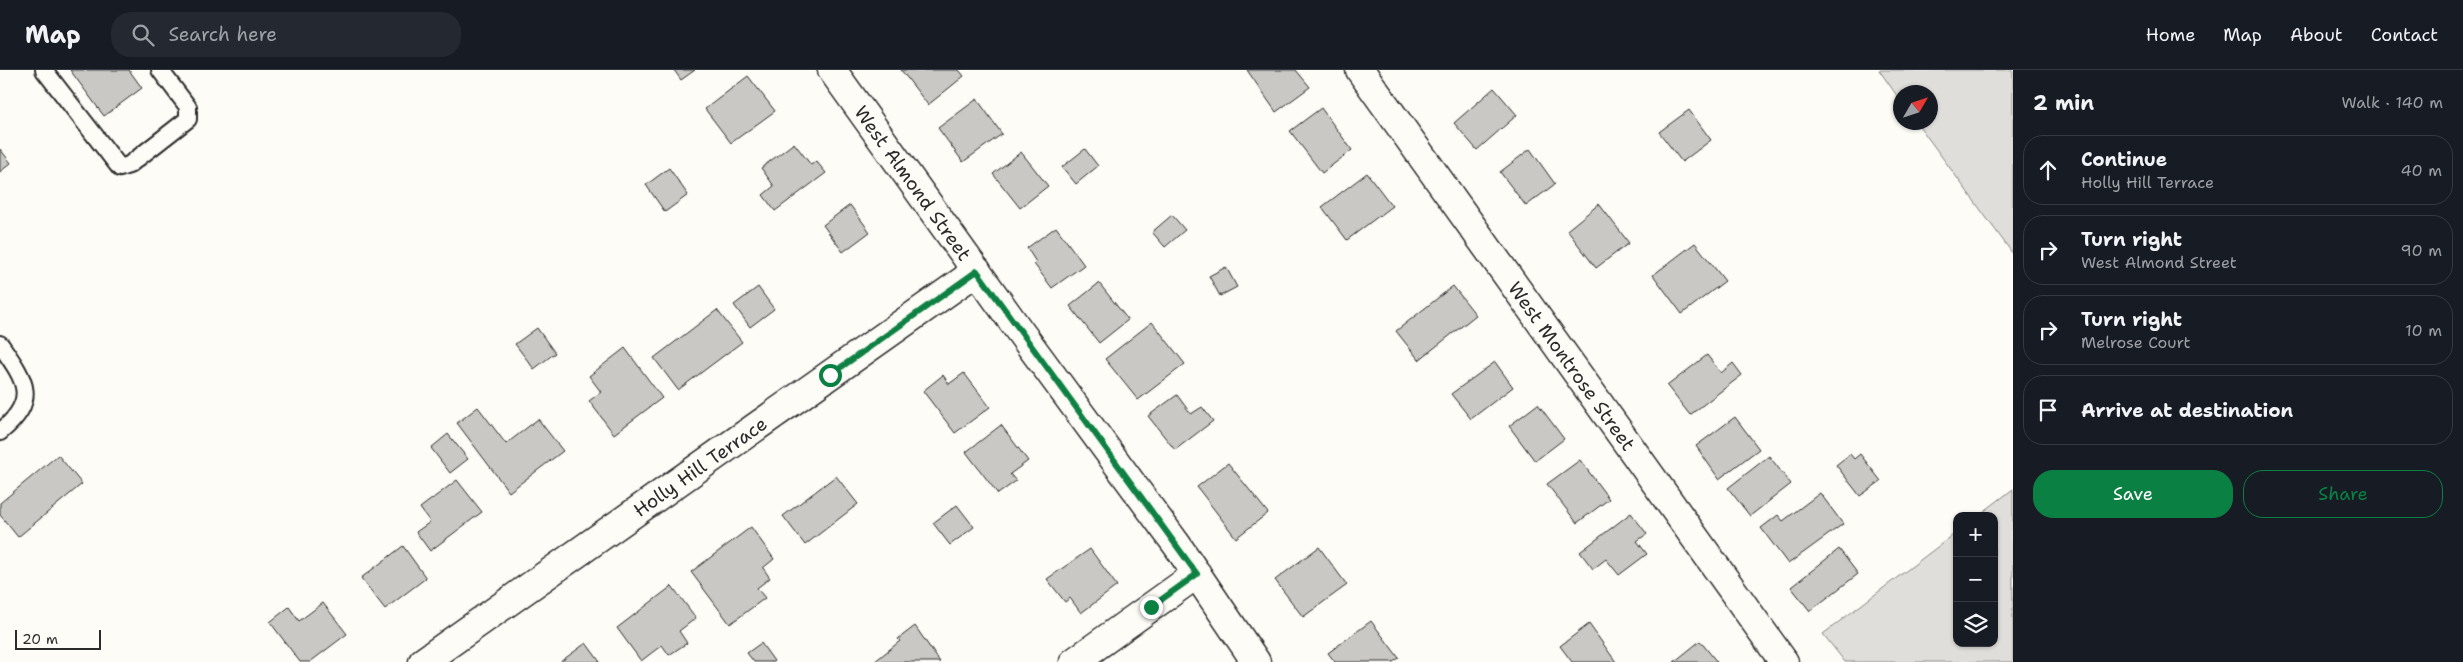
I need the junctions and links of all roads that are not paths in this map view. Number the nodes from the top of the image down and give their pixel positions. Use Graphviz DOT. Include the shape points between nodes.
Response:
graph roads {
  1 [pos="44,70"];
  2 [pos="160,70"];
  3 [pos="832,70"];
  4 [pos="1360,70"];
  5 [pos="977,271"];
  6 [pos="0,344"];
  7 [pos="0,432"];
  8 [pos="1197,574"];
  9 [pos="423,662"];
  10 [pos="1074,662"];
  11 [pos="1256,662"];
  12 [pos="1784,662"];
  1 -- 2 [label="lane" via="120,168 129,165 188,119 188,107"];
  3 -- 5 [label="street, West Almond Street"];
  4 -- 12 [label="street, West Montrose Street"];
  5 -- 8 [label="street, West Almond Street"];
  5 -- 9 [label="street, Holly Hill Terrace"];
  6 -- 7 [label="lane" via="18,370 25,402 13,421"];
  8 -- 10 [label="street"];
  8 -- 11 [label="street, West Almond Street"];
}
